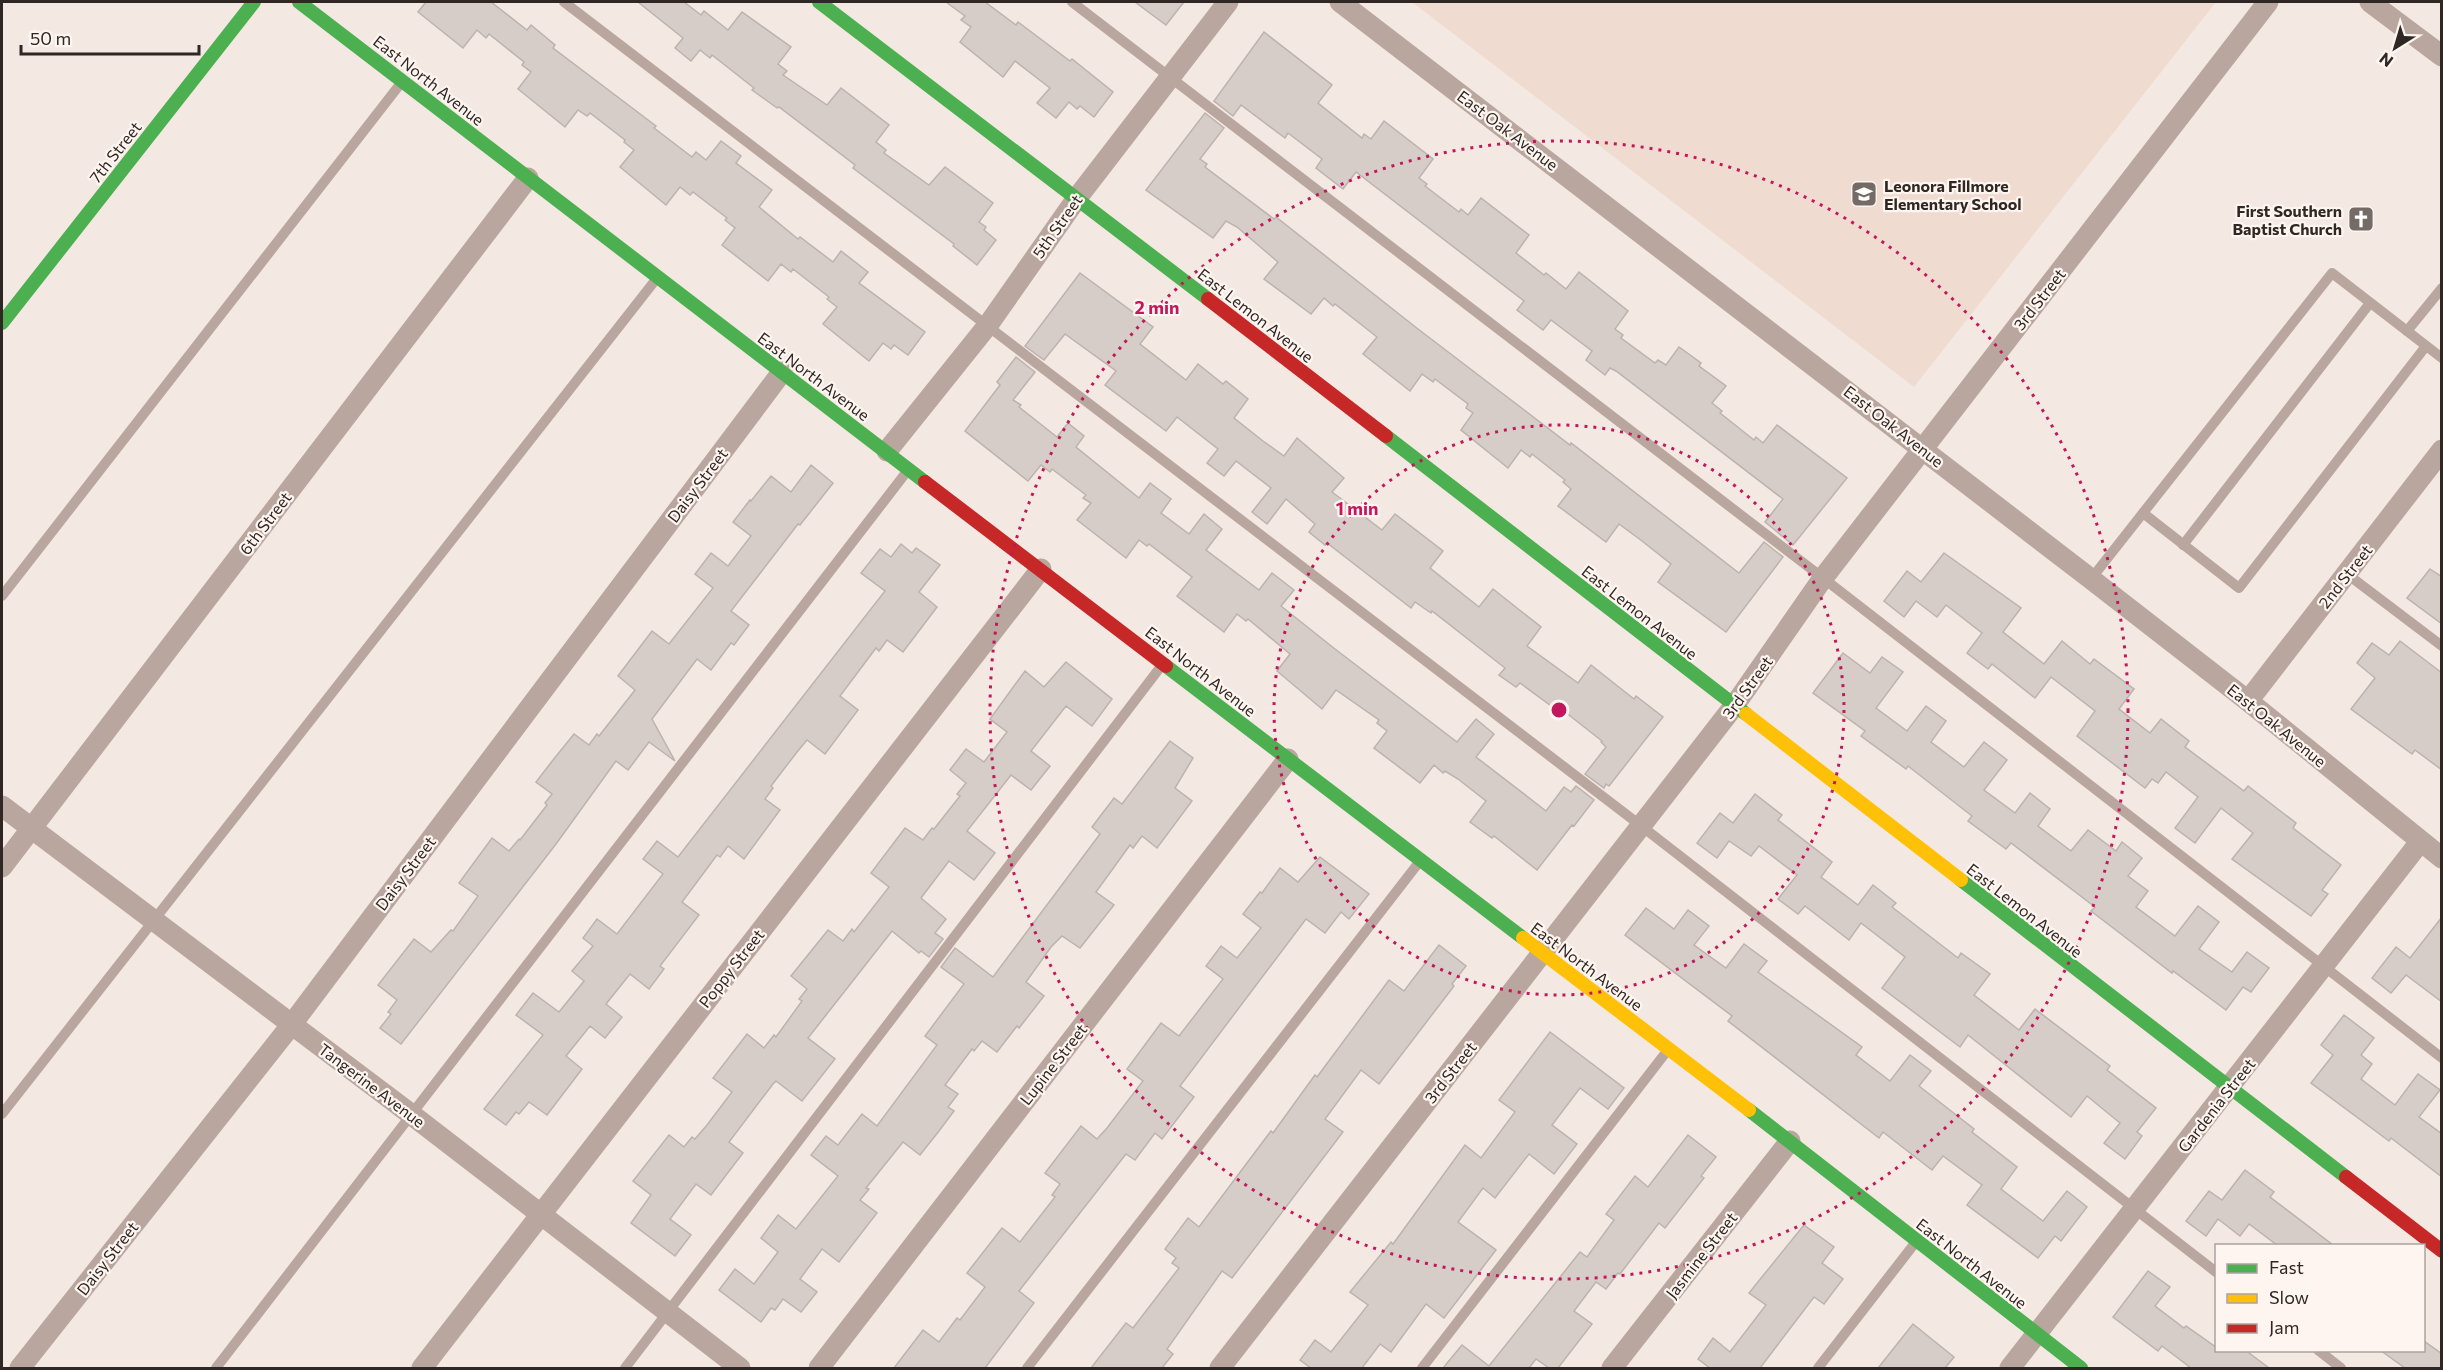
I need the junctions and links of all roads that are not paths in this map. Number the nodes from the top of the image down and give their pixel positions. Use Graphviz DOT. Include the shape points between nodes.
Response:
graph roads {
  1 [pos="254,2"];
  2 [pos="299,2"];
  3 [pos="564,2"];
  4 [pos="819,2"];
  5 [pos="1072,2"];
  6 [pos="1228,2"];
  7 [pos="1340,2"];
  8 [pos="2268,2"];
  9 [pos="2370,2"];
  10 [pos="2442,56"];
  11 [pos="1170,77"];
  12 [pos="403,81"];
  13 [pos="528,178"];
  14 [pos="1077,198"];
  15 [pos="657,278"];
  16 [pos="2442,288"];
  17 [pos="2370,303"];
  18 [pos="2,323"];
  19 [pos="988,325"];
  20 [pos="2407,331"];
  21 [pos="2426,346"];
  22 [pos="2440,352"];
  23 [pos="782,372"];
  24 [pos="1923,448"];
  25 [pos="887,451"];
  26 [pos="2441,452"];
  27 [pos="909,469"];
  28 [pos="2143,513"];
  29 [pos="2183,545"];
  30 [pos="1041,569"];
  31 [pos="2347,574"];
  32 [pos="1823,578"];
  33 [pos="2091,579"];
  34 [pos="2,596"];
  35 [pos="2442,646"];
  36 [pos="1163,663"];
  37 [pos="2248,701"];
  38 [pos="1734,706"];
  39 [pos="1288,759"];
  40 [pos="2,806"];
  41 [pos="1640,825"];
  42 [pos="31,830"];
  43 [pos="2420,842"];
  44 [pos="2442,858"];
  45 [pos="1420,860"];
  46 [pos="2,867"];
  47 [pos="153,920"];
  48 [pos="1542,953"];
  49 [pos="2322,966"];
  50 [pos="292,1024"];
  51 [pos="1669,1049"];
  52 [pos="2442,1058"];
  53 [pos="2230,1089"];
  54 [pos="2,1114"];
  55 [pos="412,1115"];
  56 [pos="1790,1142"];
  57 [pos="2135,1209"];
  58 [pos="540,1214"];
  59 [pos="1917,1240"];
  60 [pos="2442,1251"];
  61 [pos="2215,1270"];
  62 [pos="668,1313"];
  63 [pos="2037,1334"];
  64 [pos="2321,1352"];
  65 [pos="20,1368"];
  66 [pos="216,1368"];
  67 [pos="422,1368"];
  68 [pos="625,1368"];
  69 [pos="740,1368"];
  70 [pos="819,1368"];
  71 [pos="1027,1368"];
  72 [pos="1220,1368"];
  73 [pos="1422,1368"];
  74 [pos="1612,1368"];
  75 [pos="1818,1368"];
  76 [pos="2010,1368"];
  77 [pos="2081,1368"];
  78 [pos="2341,1368"];
  1 -- 18 [label="street, 7th Street"];
  2 -- 12 [label="street, East North Avenue"];
  3 -- 19 [label="lane"];
  4 -- 14 [label="street, East Lemon Avenue"];
  5 -- 11 [label="lane"];
  6 -- 11 [label="street, 5th Street"];
  7 -- 24 [label="street, East Oak Avenue"];
  8 -- 24 [label="street, 3rd Street"];
  9 -- 10 [label="street"];
  11 -- 14 [label="street, 5th Street"];
  11 -- 32 [label="lane"];
  12 -- 13 [label="street, East North Avenue"];
  12 -- 34 [label="lane"];
  13 -- 15 [label="street, East North Avenue"];
  13 -- 42 [label="street, 6th Street"];
  14 -- 19 [label="street, 5th Street"];
  14 -- 38 [label="street, East Lemon Avenue"];
  15 -- 23 [label="street, East North Avenue"];
  15 -- 47 [label="lane"];
  16 -- 20 [label="lane"];
  17 -- 20 [label="lane"];
  17 -- 28 [label="lane" via="2332,273"];
  17 -- 29 [label="lane"];
  19 -- 25 [label="street, 5th Street"];
  19 -- 41 [label="lane"];
  20 -- 21 [label="lane"];
  21 -- 22 [label="lane"];
  21 -- 29 [label="lane" via="2239,588"];
  23 -- 25 [label="street, East North Avenue"];
  23 -- 50 [label="street, Daisy Street"];
  24 -- 32 [label="street, 3rd Street"];
  24 -- 33 [label="street, East Oak Avenue"];
  25 -- 27 [label="street, East North Avenue"];
  26 -- 31 [label="street, 2nd Street"];
  27 -- 30 [label="street, East North Avenue"];
  27 -- 55 [label="lane"];
  28 -- 29 [label="lane"];
  28 -- 33 [label="lane"];
  30 -- 36 [label="street, East North Avenue"];
  30 -- 58 [label="street, Poppy Street"];
  31 -- 35 [label="lane"];
  31 -- 37 [label="street, 2nd Street"];
  32 -- 38 [label="street, 3rd Street"];
  32 -- 49 [label="lane"];
  33 -- 37 [label="street, East Oak Avenue"];
  36 -- 39 [label="street, East North Avenue"];
  36 -- 62 [label="lane"];
  37 -- 43 [label="street, East Oak Avenue"];
  38 -- 41 [label="street, 3rd Street"];
  38 -- 53 [label="street, East Lemon Avenue"];
  39 -- 45 [label="street, East North Avenue"];
  39 -- 70 [label="street, Lupine Street"];
  40 -- 42 [label="street, Tangerine Avenue"];
  41 -- 48 [label="street, 3rd Street"];
  41 -- 57 [label="lane"];
  42 -- 46 [label="street, 6th Street"];
  42 -- 47 [label="street, Tangerine Avenue"];
  43 -- 44 [label="street, East Oak Avenue"];
  43 -- 49 [label="street, Gardenia Street"];
  45 -- 48 [label="street, East North Avenue"];
  45 -- 71 [label="lane"];
  47 -- 50 [label="street, Tangerine Avenue"];
  47 -- 54 [label="lane"];
  48 -- 51 [label="street, East North Avenue"];
  48 -- 72 [label="street, 3rd Street"];
  49 -- 52 [label="lane"];
  49 -- 53 [label="street, Gardenia Street"];
  50 -- 55 [label="street, Tangerine Avenue"];
  50 -- 65 [label="street, Daisy Street"];
  51 -- 56 [label="street, East North Avenue"];
  51 -- 73 [label="lane"];
  53 -- 57 [label="street, Gardenia Street"];
  53 -- 60 [label="street, East Lemon Avenue"];
  55 -- 58 [label="street, Tangerine Avenue"];
  55 -- 66 [label="lane"];
  56 -- 59 [label="street, East North Avenue"];
  56 -- 74 [label="street, Jasmine Street"];
  57 -- 61 [label="lane"];
  57 -- 63 [label="street, Gardenia Street"];
  58 -- 62 [label="street, Tangerine Avenue"];
  58 -- 67 [label="street, Poppy Street"];
  59 -- 63 [label="street, East North Avenue"];
  59 -- 75 [label="lane"];
  62 -- 68 [label="lane"];
  62 -- 69 [label="street, Tangerine Avenue"];
  63 -- 76 [label="street, Gardenia Street"];
  63 -- 77 [label="street, East North Avenue"];
  64 -- 78 [label="lane"];
}
